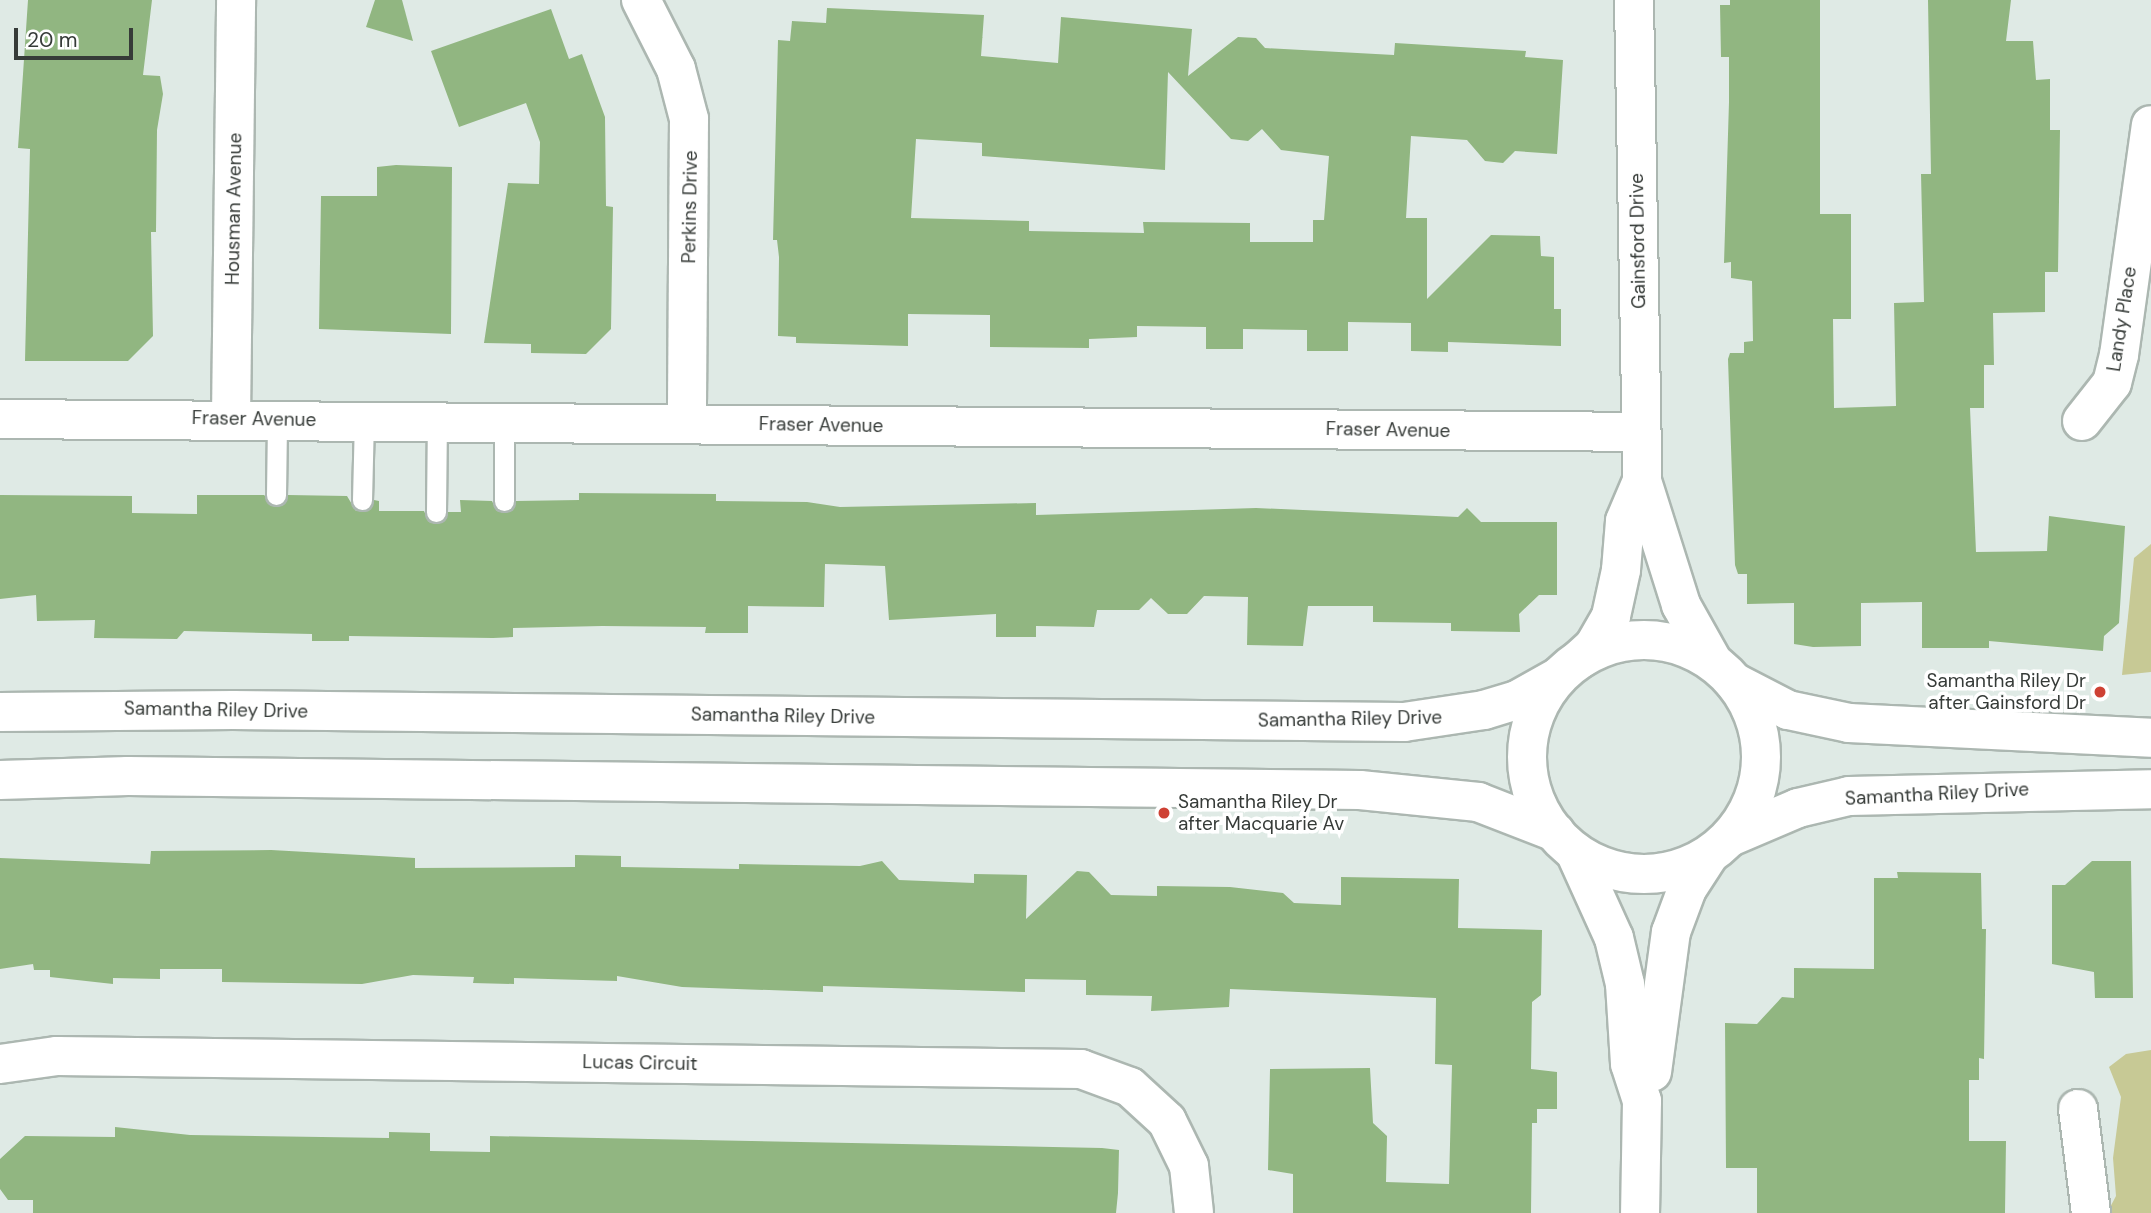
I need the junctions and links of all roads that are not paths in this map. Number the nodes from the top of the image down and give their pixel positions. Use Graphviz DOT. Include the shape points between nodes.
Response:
graph roads {
  1 [pos="236,0"];
  2 [pos="641,0"];
  3 [pos="1634,0"];
  4 [pos="2151,125"];
  5 [pos="231,418"];
  6 [pos="0,419"];
  7 [pos="277,419"];
  8 [pos="364,420"];
  9 [pos="436,420"];
  10 [pos="504,421"];
  11 [pos="2082,421"];
  12 [pos="687,424"];
  13 [pos="1641,432"];
  14 [pos="1642,481"];
  15 [pos="276,495"];
  16 [pos="362,500"];
  17 [pos="504,501"];
  18 [pos="436,512"];
  19 [pos="1569,668"];
  20 [pos="1723,672"];
  21 [pos="0,712"];
  22 [pos="2151,738"];
  23 [pos="0,780"];
  24 [pos="2151,789"];
  25 [pos="1565,842"];
  26 [pos="1719,846"];
  27 [pos="0,1064"];
  28 [pos="1642,1101"];
  29 [pos="2078,1109"];
  30 [pos="1194,1213"];
  31 [pos="1640,1213"];
  32 [pos="2091,1213"];
  1 -- 5 [label="street, Housman Avenue"];
  2 -- 12 [label="street, Perkins Drive" via="676,69 689,119"];
  3 -- 13 [label="street, Gainsford Drive"];
  4 -- 11 [label="street, Landy Place" via="2119,355 2112,383"];
  5 -- 6 [label="street, Fraser Avenue"];
  5 -- 7 [label="street, Fraser Avenue"];
  7 -- 8 [label="street, Fraser Avenue"];
  7 -- 15 [label="lane"];
  8 -- 9 [label="street, Fraser Avenue"];
  8 -- 16 [label="lane"];
  9 -- 10 [label="street, Fraser Avenue"];
  9 -- 18 [label="lane"];
  10 -- 12 [label="street, Fraser Avenue"];
  10 -- 17 [label="lane"];
  12 -- 13 [label="street, Fraser Avenue"];
  13 -- 14 [label="street, Gainsford Drive"];
  14 -- 19 [label="street, Gainsford Drive" via="1625,521 1611,616 1594,646"];
  14 -- 20 [label="street, Gainsford Drive" via="1681,605"];
  19 -- 20 [label="street" via="1605,647 1661,641"];
  19 -- 21 [label="street, Samantha Riley Drive" via="1517,700 1484,710 1404,722 233,710"];
  19 -- 25 [label="street" via="1530,726 1527,754 1529,782"];
  20 -- 22 [label="street" via="1788,710 1849,723"];
  20 -- 26 [label="street" via="1759,732 1762,760 1747,814"];
  23 -- 25 [label="street" via="128,776 1360,790 1478,802"];
  24 -- 26 [label="street, Samantha Riley Drive" via="1849,796 1798,808"];
  25 -- 26 [label="street" via="1600,866 1627,873 1683,867"];
  25 -- 28 [label="street" via="1620,960 1630,1064"];
  26 -- 28 [label="street" via="1687,889 1671,932 1657,1004 1654,1066"];
  27 -- 30 [label="street, Lucas Circuit" via="57,1056 1082,1069 1130,1087 1167,1121 1189,1166"];
  28 -- 31 [label="street"];
  29 -- 32 [label="street"];
}
